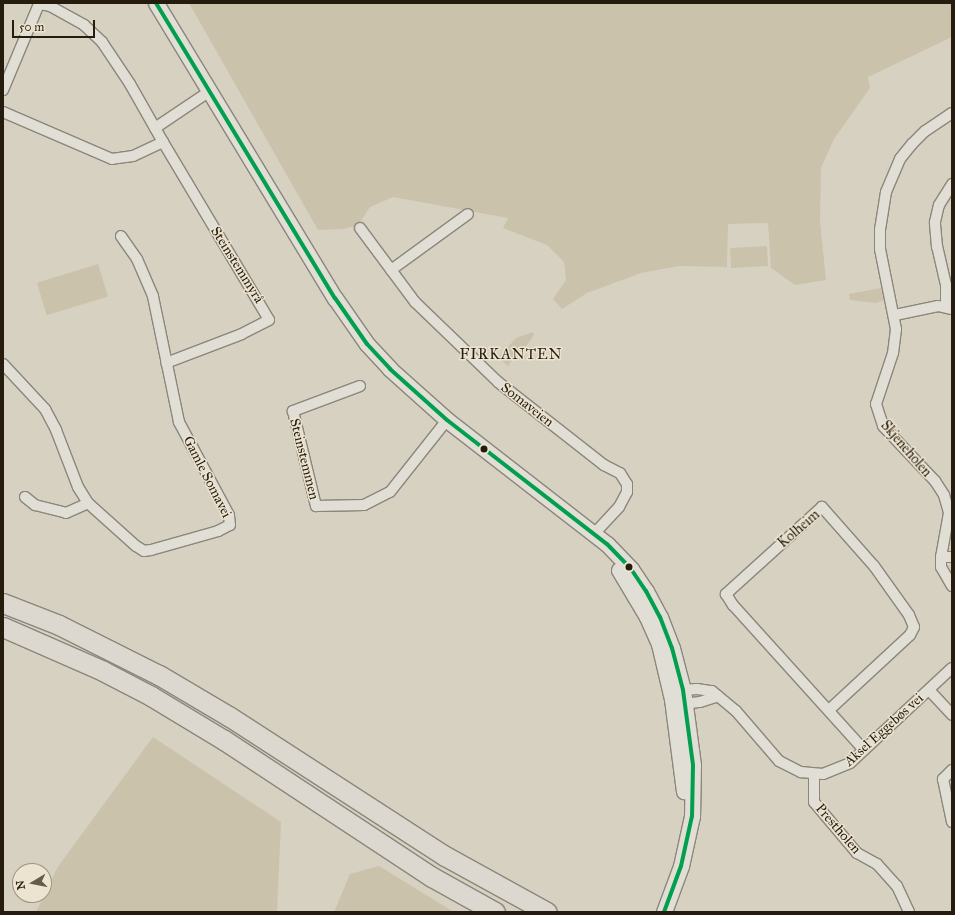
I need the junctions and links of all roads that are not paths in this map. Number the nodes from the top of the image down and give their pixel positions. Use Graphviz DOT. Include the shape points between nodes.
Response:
graph roads {
  1 [pos="157,5"];
  2 [pos="3,90"];
  3 [pos="210,91"];
  4 [pos="3,112"];
  5 [pos="952,113"];
  6 [pos="155,128"];
  7 [pos="162,142"];
  8 [pos="952,184"];
  9 [pos="468,214"];
  10 [pos="360,228"];
  11 [pos="121,236"];
  12 [pos="391,270"];
  13 [pos="949,308"];
  14 [pos="895,315"];
  15 [pos="3,364"];
  16 [pos="166,364"];
  17 [pos="360,386"];
  18 [pos="447,420"];
  19 [pos="25,497"];
  20 [pos="88,503"];
  21 [pos="593,535"];
  22 [pos="952,556"];
  23 [pos="940,557"];
  24 [pos="952,586"];
  25 [pos="3,603"];
  26 [pos="3,627"];
  27 [pos="952,668"];
  28 [pos="929,690"];
  29 [pos="680,698"];
  30 [pos="829,710"];
  31 [pos="952,716"];
  32 [pos="864,750"];
  33 [pos="952,770"];
  34 [pos="814,774"];
  35 [pos="952,822"];
  36 [pos="495,912"];
  37 [pos="547,912"];
  38 [pos="664,912"];
  39 [pos="909,912"];
  1 -- 3 [label="main road"];
  2 -- 6 [label="street, Steinstemmyrå" via="39,4 50,6 74,18 102,42"];
  3 -- 6 [label="street"];
  3 -- 18 [label="main road" via="335,298 367,344 390,369"];
  4 -- 7 [label="street" via="112,158 133,156"];
  5 -- 14 [label="street, Skjeneholen" via="925,131 912,144 900,159 886,192 880,229 880,249"];
  6 -- 7 [label="street, Steinstemmyrå"];
  7 -- 16 [label="street, Steinstemmyrå" via="269,317 265,323"];
  8 -- 13 [label="street" via="939,205 935,222 937,247"];
  9 -- 12 [label="street"];
  10 -- 12 [label="street, Somaveien"];
  11 -- 16 [label="street, Gamle Somavei" via="148,280"];
  12 -- 21 [label="street, Somaveien" via="420,306 498,382 604,465 620,473 627,492 619,507"];
  13 -- 14 [label="street"];
  14 -- 23 [label="street, Skjeneholen" via="892,353 877,395 877,411 883,426 935,481 944,495 949,513"];
  15 -- 20 [label="street, Gamle Somavei" via="45,409 78,487"];
  16 -- 20 [label="street, Gamle Somavei" via="179,422 229,515 230,525 218,531 144,551"];
  17 -- 18 [label="street, Steinstemmen" via="292,411 316,506 364,505 390,492"];
  18 -- 21 [label="main road"];
  19 -- 20 [label="street" via="35,505 66,513"];
  21 -- 29 [label="main road" via="632,590 647,617"];
  22 -- 23 [label="street"];
  23 -- 24 [label="street, Skjeneholen" via="944,575"];
  25 -- 37 [label="highway" via="59,625 159,675 230,717 445,856"];
  26 -- 36 [label="highway" via="103,671 151,696 224,740 432,877"];
  27 -- 28 [label="street, Aksel Eggebøs vei"];
  28 -- 31 [label="street"];
  28 -- 32 [label="street, Aksel Eggebøs vei"];
  29 -- 34 [label="street, Aksel Eggebøs vei" via="718,696 736,711 780,761 801,772"];
  29 -- 38 [label="main road" via="693,792 692,816 681,866"];
  30 -- 30 [label="street, Kolheim" via="732,605 726,594 822,507 874,566 914,627 910,635"];
  30 -- 32 [label="street, Kolheim"];
  32 -- 34 [label="street, Aksel Eggebøs vei" via="840,769"];
  33 -- 35 [label="street" via="943,779"];
  34 -- 39 [label="street, Prestholen" via="816,806 857,853 877,864 897,886"];
}
